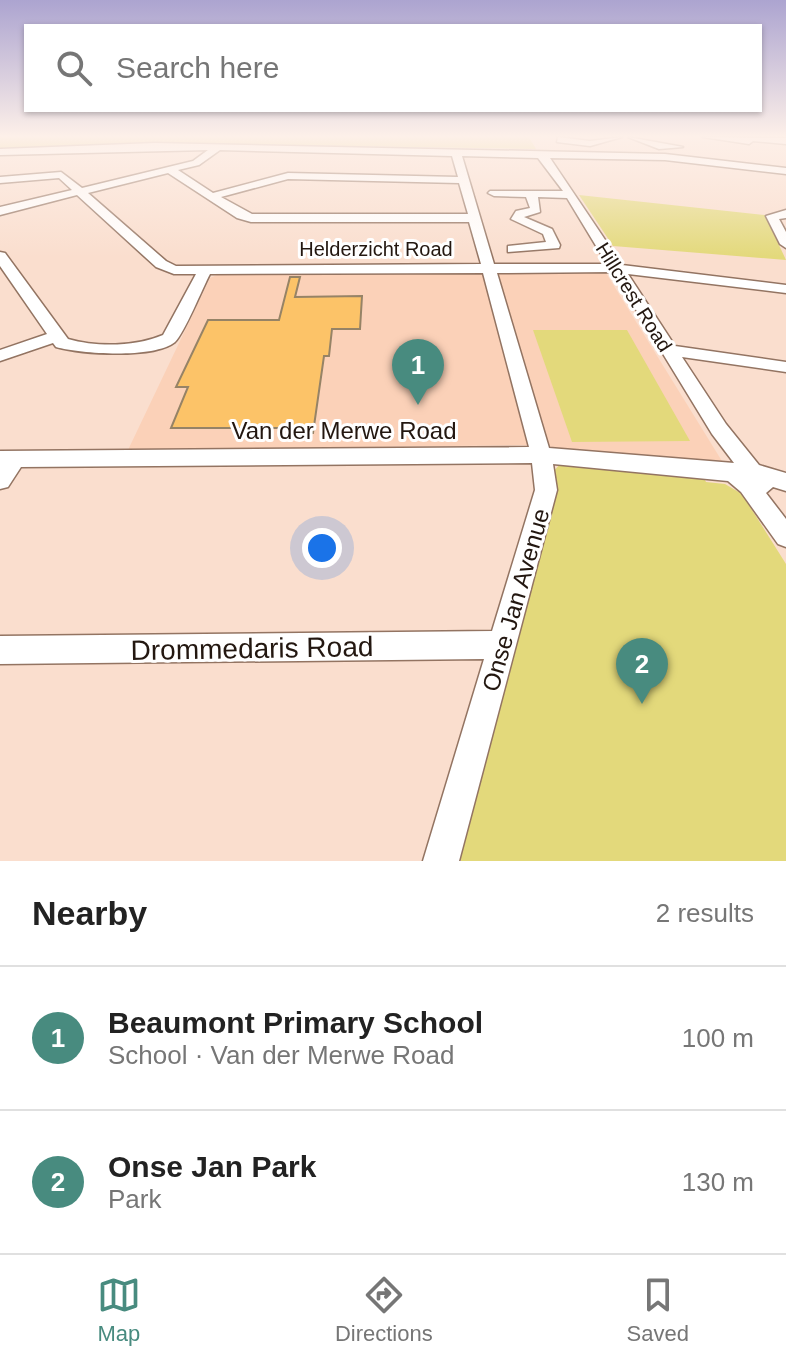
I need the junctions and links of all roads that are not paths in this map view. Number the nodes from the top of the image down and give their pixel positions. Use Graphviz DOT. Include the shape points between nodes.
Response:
graph roads {
  1 [pos="33,177"];
  2 [pos="62,177"];
  3 [pos="141,177"];
  4 [pos="182,177"];
  5 [pos="284,177"];
  6 [pos="340,177"];
  7 [pos="560,177"];
  8 [pos="0,180"];
  9 [pos="464,180"];
  10 [pos="80,192"];
  11 [pos="494,193"];
  12 [pos="531,194"];
  13 [pos="570,195"];
  14 [pos="213,196"];
  15 [pos="0,211"];
  16 [pos="780,214"];
  17 [pos="474,218"];
  18 [pos="786,244"];
  19 [pos="513,249"];
  20 [pos="0,256"];
  21 [pos="616,268"];
  22 [pos="488,269"];
  23 [pos="205,270"];
  24 [pos="786,289"];
  25 [pos="56,336"];
  26 [pos="668,350"];
  27 [pos="0,356"];
  28 [pos="786,367"];
  29 [pos="541,455"];
  30 [pos="7,459"];
  31 [pos="757,479"];
  32 [pos="0,481"];
  33 [pos="786,535"];
  34 [pos="504,645"];
  35 [pos="0,650"];
  36 [pos="441,861"];
  1 -- 8 [label="street, Helderzicht Road"];
  2 -- 10 [label="street, Helderzicht Road"];
  3 -- 10 [label="street"];
  4 -- 14 [label="street"];
  5 -- 14 [label="street"];
  6 -- 9 [label="street"];
  7 -- 13 [label="street, Hillcrest Road"];
  9 -- 17 [label="street, Onse Jan Avenue"];
  10 -- 15 [label="street"];
  10 -- 23 [label="street, Helderzicht Road" via="167,268"];
  11 -- 12 [label="street"];
  12 -- 13 [label="street"];
  12 -- 19 [label="street" via="536,210 520,213 517,219 554,232 554,242 552,247"];
  13 -- 21 [label="street, Hillcrest Road"];
  14 -- 17 [label="street" via="241,215 259,219"];
  16 -- 18 [label="street" via="772,216"];
  17 -- 22 [label="street, Onse Jan Avenue"];
  20 -- 25 [label="street"];
  21 -- 22 [label="street, Helderzicht Road"];
  21 -- 24 [label="street, Helderzicht Road"];
  21 -- 26 [label="street, Hillcrest Road"];
  22 -- 23 [label="street, Helderzicht Road"];
  22 -- 29 [label="street, Onse Jan Avenue"];
  23 -- 25 [label="street" via="176,330 164,341 149,346 80,346 62,343"];
  25 -- 27 [label="street"];
  26 -- 28 [label="street"];
  26 -- 31 [label="street, Hillcrest Road"];
  29 -- 30 [label="street, Van der Merwe Road"];
  29 -- 31 [label="street, Van der Merwe Road"];
  29 -- 34 [label="street, Onse Jan Avenue" via="544,506"];
  30 -- 32 [label="street"];
  31 -- 33 [label="street, Hillcrest Road"];
  34 -- 35 [label="street, Drommedaris Road"];
  34 -- 36 [label="street, Onse Jan Avenue"];
}
